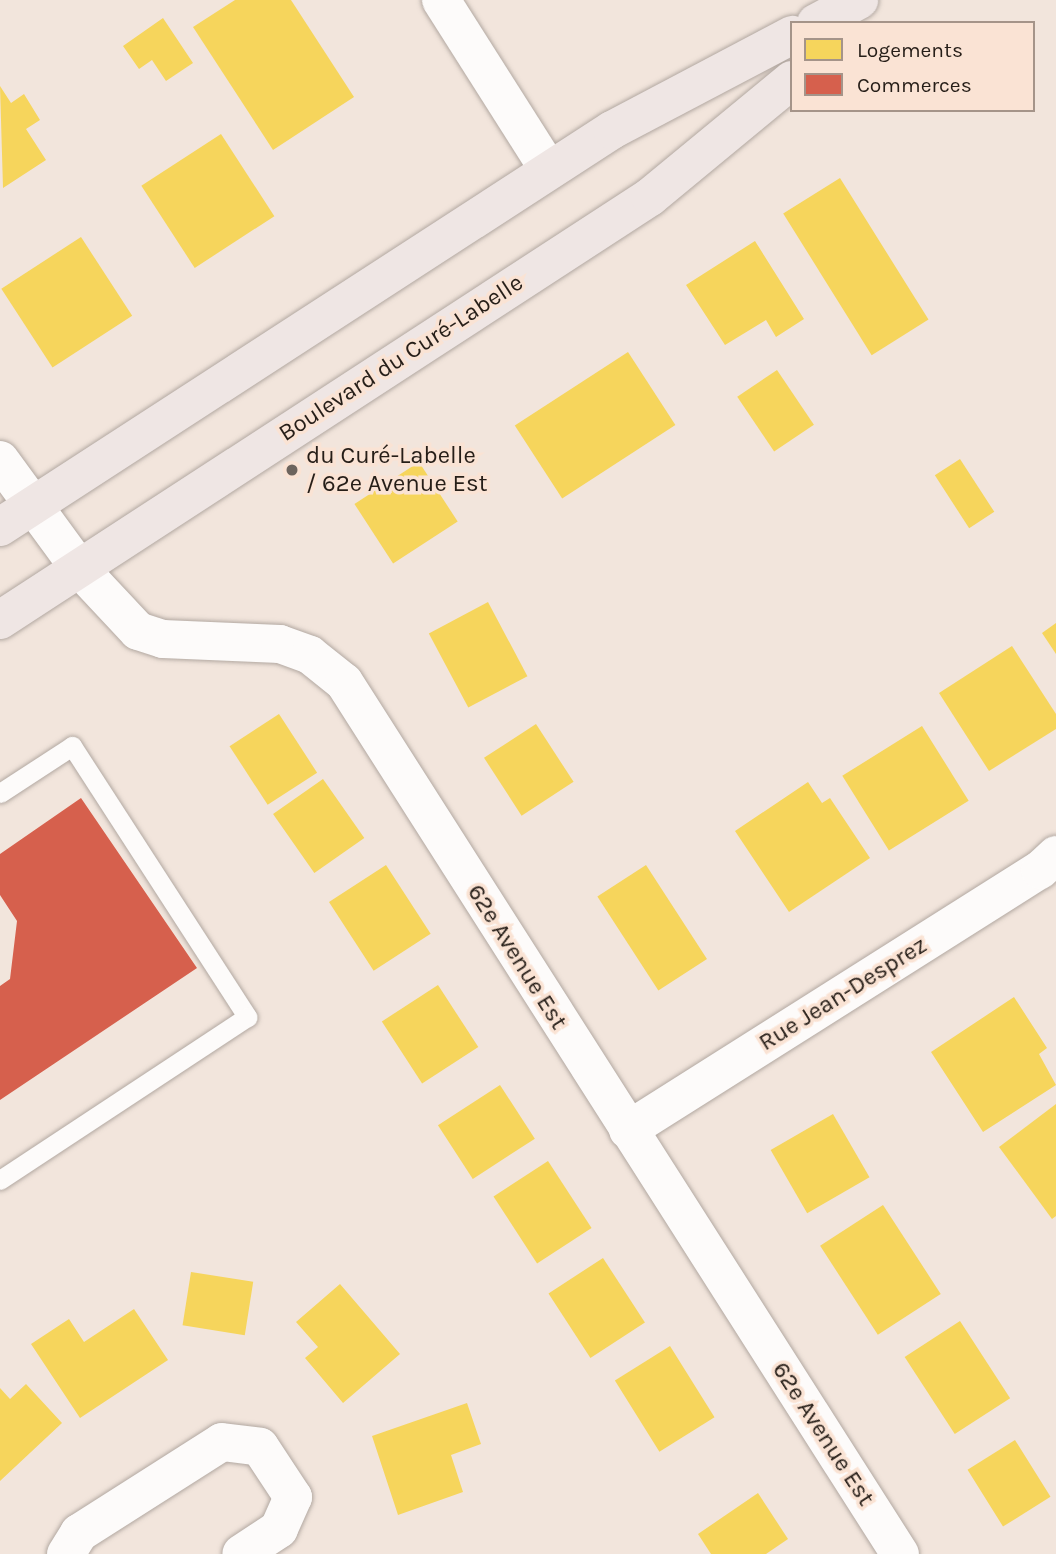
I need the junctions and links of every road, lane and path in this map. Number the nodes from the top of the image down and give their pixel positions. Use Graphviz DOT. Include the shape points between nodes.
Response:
graph roads {
  1 [pos="442,0"];
  2 [pos="859,0"];
  3 [pos="890,0"];
  4 [pos="820,21"];
  5 [pos="864,21"];
  6 [pos="790,37"];
  7 [pos="790,82"];
  8 [pos="549,170"];
  9 [pos="0,460"];
  10 [pos="31,506"];
  11 [pos="0,527"];
  12 [pos="79,568"];
  13 [pos="0,621"];
  14 [pos="0,793"];
  15 [pos="1051,873"];
  16 [pos="628,1130"];
  17 [pos="0,1181"];
  18 [pos="66,1554"];
  19 [pos="241,1554"];
  20 [pos="900,1554"];
  1 -- 8 [label="street"];
  2 -- 4 [label="main road"];
  3 -- 5 [label="main road"];
  6 -- 8 [label="main road" via="612,130"];
  7 -- 12 [label="main road, Boulevard du Curé-Labelle" via="650,197"];
  8 -- 10 [label="main road"];
  9 -- 10 [label="street, 62e Avenue Est"];
  10 -- 11 [label="main road"];
  10 -- 12 [label="street, 62e Avenue Est"];
  12 -- 13 [label="main road, Boulevard du Curé-Labelle"];
  12 -- 16 [label="street, 62e Avenue Est" via="117,614 147,636 280,644 333,671 355,698"];
  14 -- 17 [label="lane" via="72,746 247,1017"];
  15 -- 16 [label="street, Rue Jean-Desprez"];
  16 -- 20 [label="street, 62e Avenue Est"];
  18 -- 19 [label="street" via="79,1534 222,1442 260,1447 293,1497 279,1529"];
}
